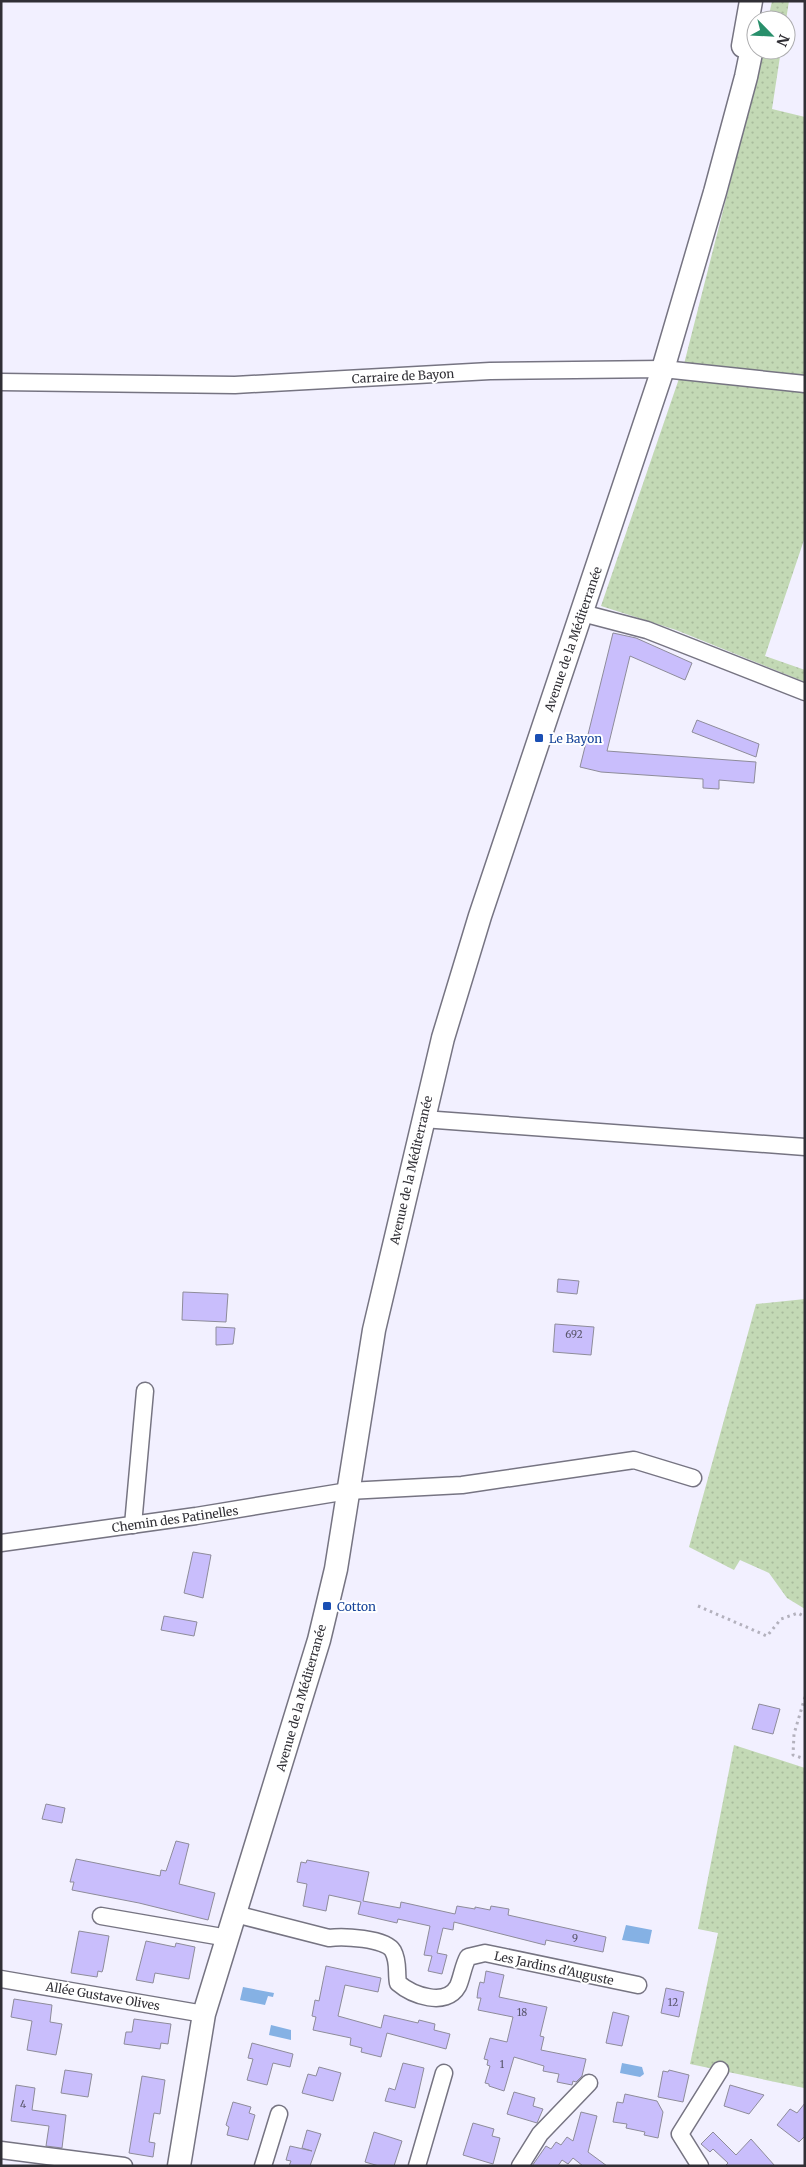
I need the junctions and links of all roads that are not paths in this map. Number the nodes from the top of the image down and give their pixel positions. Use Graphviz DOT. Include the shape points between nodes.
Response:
graph roads {
  1 [pos="751,1"];
  2 [pos="750,60"];
  3 [pos="715,192"];
  4 [pos="663,369"];
  5 [pos="1,382"];
  6 [pos="805,384"];
  7 [pos="582,613"];
  8 [pos="805,692"];
  9 [pos="423,1119"];
  10 [pos="805,1147"];
  11 [pos="145,1391"];
  12 [pos="694,1478"];
  13 [pos="348,1491"];
  14 [pos="133,1525"];
  15 [pos="1,1543"];
  16 [pos="235,1914"];
  17 [pos="101,1916"];
  18 [pos="228,1938"];
  19 [pos="1,1979"];
  20 [pos="638,1985"];
  21 [pos="204,2014"];
  22 [pos="720,2070"];
  23 [pos="444,2073"];
  24 [pos="589,2083"];
  25 [pos="279,2114"];
  26 [pos="1,2150"];
  27 [pos="124,2166"];
  28 [pos="179,2166"];
  29 [pos="263,2166"];
  30 [pos="417,2166"];
  31 [pos="520,2166"];
  32 [pos="700,2166"];
  1 -- 3 [label="main road, Avenue de la Méditerranée"];
  2 -- 3 [label="main road, Avenue de la Méditerranée"];
  3 -- 4 [label="main road, Avenue de la Méditerranée"];
  4 -- 5 [label="street, Carraire de Bayon" via="490,371 235,385"];
  4 -- 6 [label="street, Carraire de Bayon"];
  4 -- 7 [label="main road, Avenue de la Méditerranée"];
  7 -- 8 [label="street" via="646,630"];
  7 -- 9 [label="main road, Avenue de la Méditerranée" via="480,916 443,1038"];
  9 -- 10 [label="street"];
  9 -- 13 [label="main road, Avenue de la Méditerranée" via="374,1330"];
  11 -- 14 [label="street"];
  12 -- 13 [label="street, Chemin des Patinelles" via="634,1460 462,1485"];
  13 -- 14 [label="street, Chemin des Patinelles"];
  13 -- 16 [label="main road, Avenue de la Méditerranée" via="336,1569 319,1640"];
  14 -- 15 [label="street, Chemin des Patinelles"];
  16 -- 18 [label="main road, Avenue de la Méditerranée"];
  16 -- 20 [label="street, Les Jardins d'Auguste" via="328,1938 343,1936 385,1944 396,1957 398,1983 433,1998 445,1998 451,1994 457,1988 468,1956 480,1953"];
  17 -- 18 [label="street"];
  18 -- 21 [label="main road, Avenue de la Méditerranée"];
  19 -- 21 [label="street, Allée Gustave Olives"];
  21 -- 28 [label="main road, Avenue de la Méditerranée"];
  22 -- 32 [label="street" via="680,2134"];
  23 -- 30 [label="street"];
  24 -- 31 [label="street" via="540,2134"];
  25 -- 29 [label="street"];
  26 -- 27 [label="street"];
}
